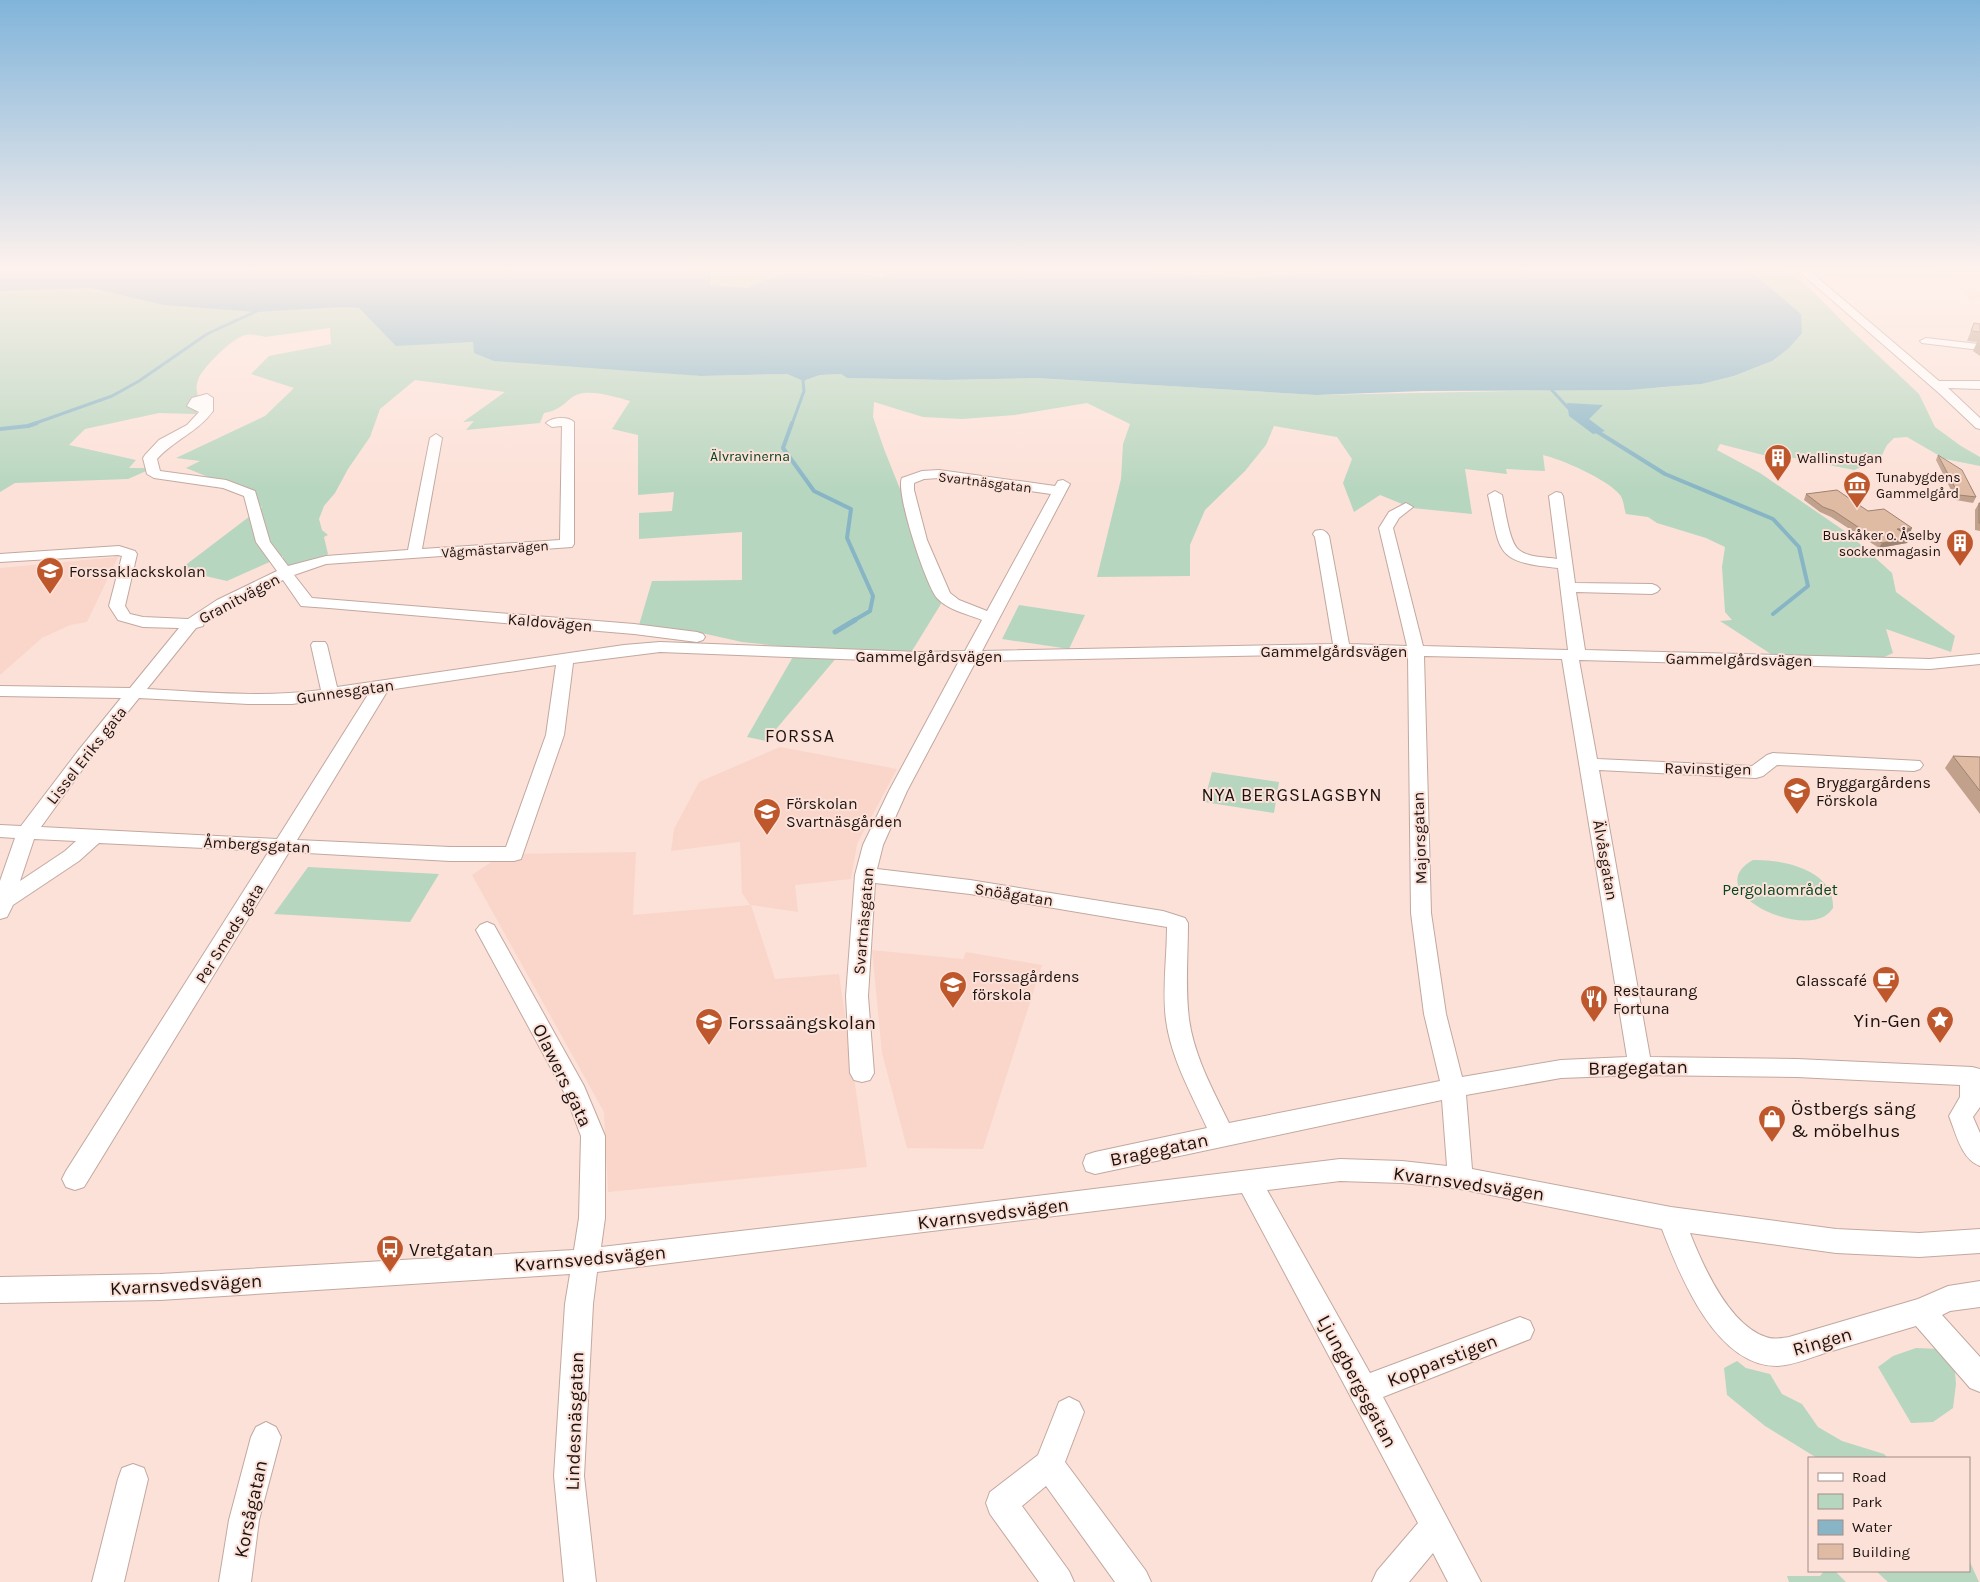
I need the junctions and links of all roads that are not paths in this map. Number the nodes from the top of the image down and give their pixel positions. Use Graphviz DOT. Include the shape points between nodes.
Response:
graph roads {
  1 [pos="1885,341"];
  2 [pos="1926,341"];
  3 [pos="1978,347"];
  4 [pos="1935,384"];
  5 [pos="1980,385"];
  6 [pos="207,405"];
  7 [pos="552,422"];
  8 [pos="1980,425"];
  9 [pos="436,438"];
  10 [pos="1495,495"];
  11 [pos="1556,496"];
  12 [pos="1406,507"];
  13 [pos="1320,534"];
  14 [pos="414,555"];
  15 [pos="0,558"];
  16 [pos="1566,564"];
  17 [pos="286,573"];
  18 [pos="1570,587"];
  19 [pos="1652,589"];
  20 [pos="992,619"];
  21 [pos="214,620"];
  22 [pos="191,624"];
  23 [pos="319,645"];
  24 [pos="689,646"];
  25 [pos="1342,650"];
  26 [pos="1416,651"];
  27 [pos="792,653"];
  28 [pos="1573,655"];
  29 [pos="972,657"];
  30 [pos="565,659"];
  31 [pos="1980,659"];
  32 [pos="382,686"];
  33 [pos="0,691"];
  34 [pos="330,692"];
  35 [pos="135,694"];
  36 [pos="1590,764"];
  37 [pos="1914,765"];
  38 [pos="0,831"];
  39 [pos="26,833"];
  40 [pos="94,836"];
  41 [pos="283,846"];
  42 [pos="865,875"];
  43 [pos="3,906"];
  44 [pos="1163,918"];
  45 [pos="487,930"];
  46 [pos="1640,1066"];
  47 [pos="862,1073"];
  48 [pos="1453,1088"];
  49 [pos="1222,1135"];
  50 [pos="1980,1155"];
  51 [pos="1096,1163"];
  52 [pos="1460,1178"];
  53 [pos="75,1179"];
  54 [pos="1250,1181"];
  55 [pos="1671,1219"];
  56 [pos="1980,1241"];
  57 [pos="586,1261"];
  58 [pos="0,1290"];
  59 [pos="1980,1294"];
  60 [pos="1921,1311"];
  61 [pos="1520,1330"];
  62 [pos="1980,1378"];
  63 [pos="1364,1390"];
  64 [pos="1069,1412"];
  65 [pos="266,1437"];
  66 [pos="1049,1465"];
  67 [pos="133,1479"];
  68 [pos="1435,1527"];
  69 [pos="108,1582"];
  70 [pos="235,1582"];
  71 [pos="580,1582"];
  72 [pos="1058,1582"];
  73 [pos="1134,1582"];
  74 [pos="1388,1582"];
  75 [pos="1465,1582"];
  1 -- 4 [label="street"];
  2 -- 3 [label="street"];
  4 -- 5 [label="street"];
  4 -- 8 [label="street"];
  6 -- 17 [label="street, Kaldovägen" via="190,428 164,444 150,458 154,474 226,484 250,494 263,542"];
  7 -- 14 [label="street, Vågmästarvägen" via="568,422 567,544"];
  9 -- 14 [label="street"];
  10 -- 16 [label="street" via="1509,550 1528,559"];
  11 -- 16 [label="street, Älvåsgatan"];
  12 -- 26 [label="street, Majorsgatan" via="1390,519 1386,528"];
  13 -- 25 [label="street"];
  14 -- 17 [label="street, Vågmästarvägen" via="326,560 298,566"];
  15 -- 22 [label="street, Granitvägen" via="119,550 130,554 117,606 124,617 144,622"];
  16 -- 18 [label="street, Älvåsgatan"];
  17 -- 22 [label="street, Granitvägen"];
  17 -- 27 [label="street, Kaldovägen" via="309,610 329,603 634,629"];
  18 -- 19 [label="street"];
  18 -- 28 [label="street, Älvåsgatan"];
  20 -- 20 [label="street, Svartnäsgatan" via="1061,488 939,474 922,475 907,481 920,540 943,595 953,603"];
  20 -- 29 [label="street, Svartnäsgatan"];
  21 -- 22 [label="street, Granitvägen"];
  22 -- 35 [label="street, Lissel Eriks gata"];
  23 -- 34 [label="street"];
  24 -- 27 [label="street, Gammelgårdsvägen"];
  24 -- 30 [label="street, Gunnesgatan" via="624,650"];
  25 -- 26 [label="street, Gammelgårdsvägen"];
  25 -- 29 [label="street, Gammelgårdsvägen"];
  26 -- 28 [label="street, Gammelgårdsvägen"];
  26 -- 48 [label="street, Majorsgatan" via="1421,913 1435,1014"];
  27 -- 29 [label="street, Gammelgårdsvägen"];
  28 -- 31 [label="street, Gammelgårdsvägen" via="1907,664"];
  28 -- 36 [label="street, Älvåsgatan"];
  29 -- 42 [label="street, Svartnäsgatan" via="889,809 873,845"];
  30 -- 32 [label="street, Gunnesgatan"];
  30 -- 41 [label="street, Åmbergsgatan" via="555,735 514,854"];
  32 -- 34 [label="street, Gunnesgatan"];
  32 -- 41 [label="street, Per Smeds gata"];
  33 -- 35 [label="street, Gunnesgatan"];
  34 -- 35 [label="street, Gunnesgatan" via="292,699 248,700"];
  35 -- 39 [label="street, Lissel Eriks gata"];
  36 -- 37 [label="street, Ravinstigen" via="1756,772 1773,760"];
  36 -- 46 [label="street, Älvåsgatan"];
  38 -- 39 [label="street, Åmbergsgatan"];
  39 -- 40 [label="street, Åmbergsgatan"];
  39 -- 43 [label="street, Lissel Eriks gata"];
  40 -- 41 [label="street, Åmbergsgatan"];
  40 -- 43 [label="street, Lissel Eriks gata"];
  41 -- 53 [label="street, Per Smeds gata"];
  42 -- 44 [label="street, Snöågatan" via="970,887"];
  42 -- 47 [label="street, Svartnäsgatan" via="857,996"];
  44 -- 49 [label="street, Bragegatan" via="1178,923 1176,1005 1181,1037"];
  45 -- 57 [label="street, Olawers gata" via="576,1093 593,1136 592,1218"];
  46 -- 48 [label="street, Bragegatan" via="1561,1069"];
  46 -- 50 [label="street, Bragegatan" via="1796,1068 1972,1076 1972,1099 1961,1116"];
  48 -- 49 [label="street, Bragegatan"];
  48 -- 52 [label="street, Majorsgatan"];
  49 -- 51 [label="street, Bragegatan"];
  52 -- 54 [label="street, Kvarnsvedsvägen" via="1340,1170"];
  52 -- 55 [label="street, Kvarnsvedsvägen"];
  54 -- 57 [label="street, Kvarnsvedsvägen"];
  54 -- 63 [label="street, Ljungbergsgatan"];
  55 -- 56 [label="street, Kvarnsvedsvägen" via="1836,1241 1919,1245"];
  55 -- 60 [label="street, Ringen" via="1691,1272 1715,1310 1748,1344 1762,1350 1790,1351"];
  57 -- 58 [label="street, Kvarnsvedsvägen" via="160,1287"];
  57 -- 71 [label="street, Lindesnäsgatan" via="579,1304 569,1476"];
  59 -- 60 [label="street, Ringen" via="1948,1299"];
  60 -- 62 [label="street"];
  61 -- 63 [label="street, Kopparstigen"];
  63 -- 68 [label="street, Ljungbergsgatan"];
  64 -- 66 [label="street"];
  65 -- 70 [label="street, Korsågatan" via="244,1520"];
  66 -- 72 [label="street" via="1002,1503"];
  66 -- 73 [label="street"];
  67 -- 69 [label="street"];
  68 -- 74 [label="street"];
  68 -- 75 [label="street, Ljungbergsgatan"];
}
